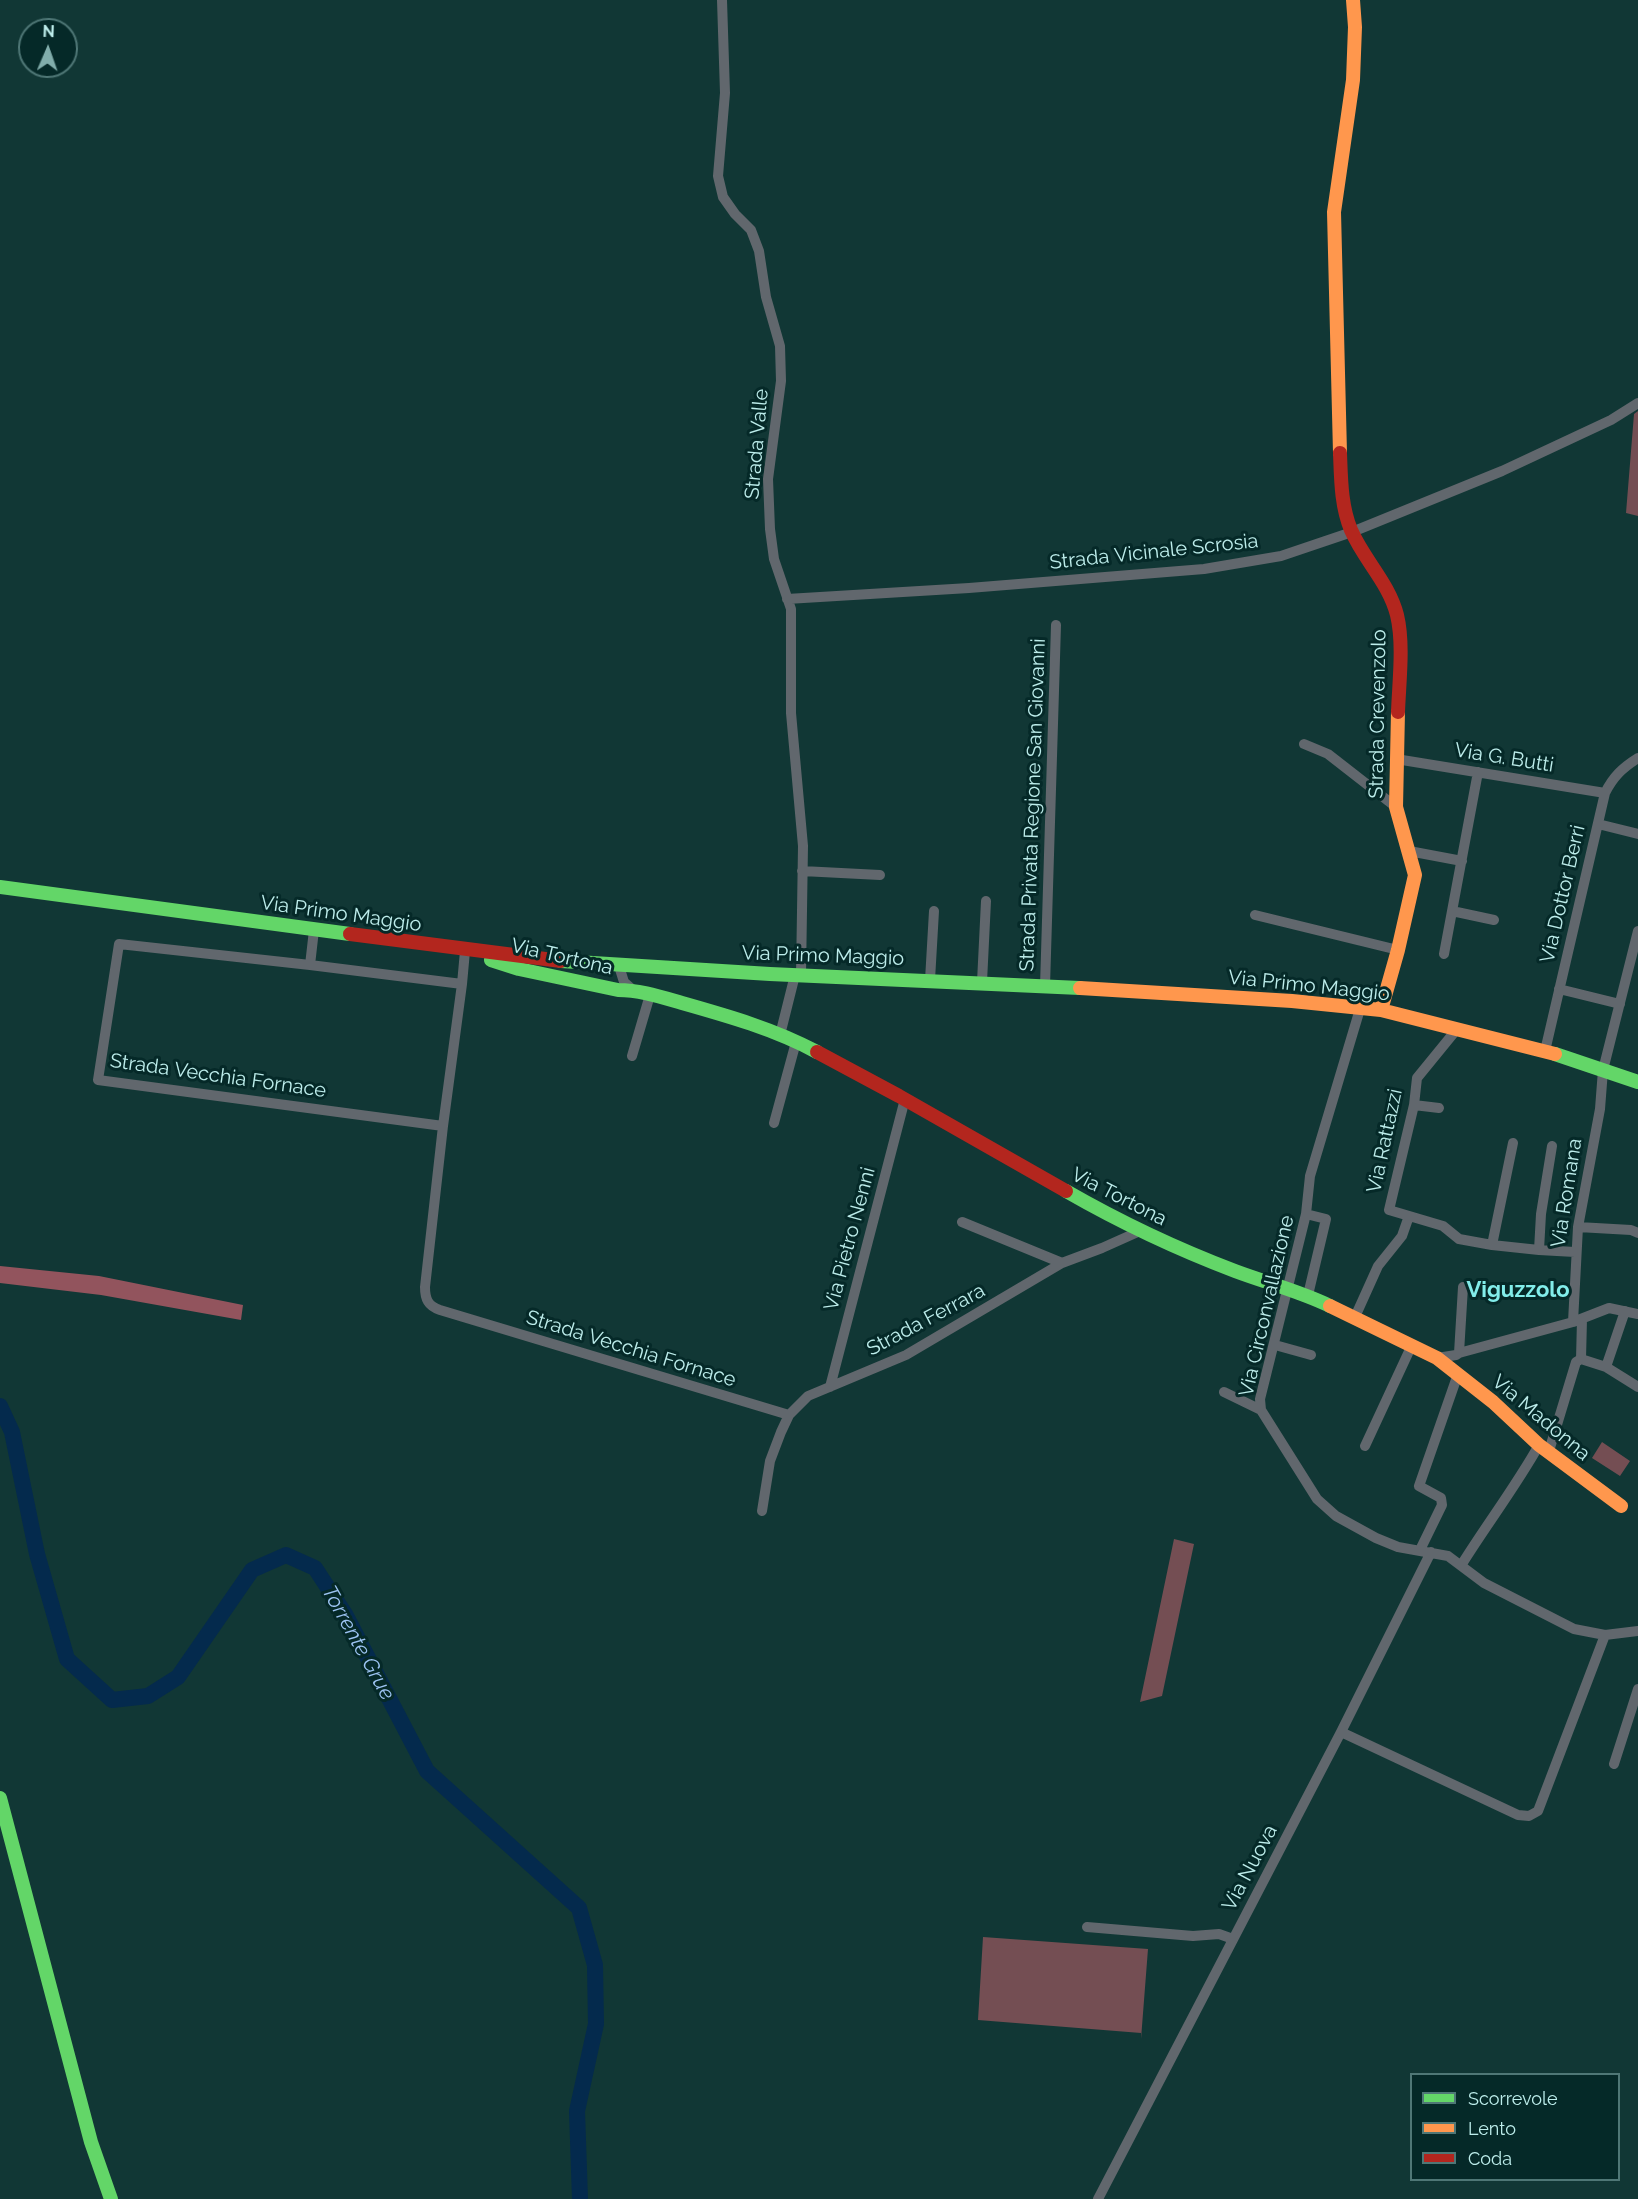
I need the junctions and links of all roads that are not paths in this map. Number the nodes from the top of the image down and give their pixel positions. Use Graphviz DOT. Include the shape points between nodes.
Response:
graph roads {
  1 [pos="722,0"];
  2 [pos="1353,0"];
  3 [pos="1638,403"];
  4 [pos="1352,532"];
  5 [pos="787,599"];
  6 [pos="1056,625"];
  7 [pos="1304,744"];
  8 [pos="1638,758"];
  9 [pos="1396,759"];
  10 [pos="1478,772"];
  11 [pos="1605,793"];
  12 [pos="1396,807"];
  13 [pos="1598,824"];
  14 [pos="1638,834"];
  15 [pos="1409,851"];
  16 [pos="1462,861"];
  17 [pos="802,871"];
  18 [pos="880,875"];
  19 [pos="0,886"];
  20 [pos="986,901"];
  21 [pos="934,911"];
  22 [pos="1452,911"];
  23 [pos="1255,915"];
  24 [pos="1494,920"];
  25 [pos="314,930"];
  26 [pos="1638,931"];
  27 [pos="1398,950"];
  28 [pos="465,951"];
  29 [pos="486,954"];
  30 [pos="1444,954"];
  31 [pos="310,965"];
  32 [pos="619,966"];
  33 [pos="798,975"];
  34 [pos="930,980"];
  35 [pos="982,982"];
  36 [pos="462,984"];
  37 [pos="1045,986"];
  38 [pos="1559,989"];
  39 [pos="633,990"];
  40 [pos="650,995"];
  41 [pos="1620,1004"];
  42 [pos="1360,1008"];
  43 [pos="1381,1011"];
  44 [pos="1457,1029"];
  45 [pos="780,1035"];
  46 [pos="796,1042"];
  47 [pos="1545,1051"];
  48 [pos="632,1056"];
  49 [pos="1603,1070"];
  50 [pos="1638,1082"];
  51 [pos="905,1100"];
  52 [pos="1414,1105"];
  53 [pos="1439,1108"];
  54 [pos="774,1123"];
  55 [pos="443,1126"];
  56 [pos="1513,1143"];
  57 [pos="1552,1146"];
  58 [pos="1306,1214"];
  59 [pos="1408,1216"];
  60 [pos="962,1222"];
  61 [pos="1578,1227"];
  62 [pos="1140,1231"];
  63 [pos="1638,1233"];
  64 [pos="1492,1245"];
  65 [pos="1539,1245"];
  66 [pos="1575,1252"];
  67 [pos="1062,1263"];
  68 [pos="1463,1287"];
  69 [pos="1288,1289"];
  70 [pos="1308,1295"];
  71 [pos="1625,1311"];
  72 [pos="1638,1314"];
  73 [pos="1355,1317"];
  74 [pos="1577,1321"];
  75 [pos="1275,1344"];
  76 [pos="1411,1347"];
  77 [pos="1459,1353"];
  78 [pos="1311,1355"];
  79 [pos="1437,1358"];
  80 [pos="1581,1359"];
  81 [pos="1606,1367"];
  82 [pos="1458,1374"];
  83 [pos="830,1387"];
  84 [pos="1638,1387"];
  85 [pos="1224,1392"];
  86 [pos="1262,1410"];
  87 [pos="789,1415"];
  88 [pos="1365,1446"];
  89 [pos="1544,1448"];
  90 [pos="1621,1506"];
  91 [pos="762,1511"];
  92 [pos="1425,1551"];
  93 [pos="1462,1564"];
  94 [pos="1638,1631"];
  95 [pos="1605,1635"];
  96 [pos="1638,1689"];
  97 [pos="1341,1732"];
  98 [pos="1614,1764"];
  99 [pos="0,1798"];
  100 [pos="1087,1927"];
  101 [pos="1233,1939"];
  102 [pos="107,2195"];
  103 [pos="1098,2199"];
  1 -- 5 [label="street, Strada Valle" via="726,93 718,176 723,197 751,230 759,251 766,297 780,346 781,381 768,479 774,559"];
  2 -- 4 [label="street, Strada Crevenzolo" via="1355,76 1334,212 1340,457 1344,509"];
  3 -- 4 [label="street, Strada Vicinale Scrosia" via="1611,420 1502,471"];
  4 -- 5 [label="street, Strada Vicinale Scrosia" via="1281,556 1204,569"];
  4 -- 9 [label="street, Strada Crevenzolo" via="1390,593 1398,617"];
  5 -- 17 [label="street, Strada Valle" via="791,609 791,712"];
  6 -- 37 [label="street, Strada Privata Regione San Giovanni"];
  7 -- 12 [label="street" via="1328,754"];
  8 -- 11 [label="street, Via Dottor Berri" via="1613,777"];
  9 -- 10 [label="street, Via G. Butti"];
  9 -- 12 [label="street, Strada Crevenzolo"];
  10 -- 11 [label="street, Via G. Butti"];
  10 -- 16 [label="street"];
  11 -- 13 [label="street, Via Dottor Berri"];
  12 -- 15 [label="street, Strada Crevenzolo"];
  13 -- 14 [label="street"];
  13 -- 38 [label="street, Via Dottor Berri"];
  15 -- 16 [label="street"];
  15 -- 27 [label="street, Strada Crevenzolo" via="1415,875"];
  16 -- 22 [label="street"];
  17 -- 18 [label="street"];
  17 -- 33 [label="street, Strada Valle"];
  19 -- 25 [label="street, Via Primo Maggio"];
  20 -- 35 [label="street"];
  21 -- 34 [label="street"];
  22 -- 24 [label="street"];
  22 -- 30 [label="street"];
  23 -- 27 [label="street"];
  25 -- 28 [label="street, Via Primo Maggio"];
  25 -- 31 [label="street"];
  26 -- 41 [label="street, Via Romana"];
  27 -- 43 [label="street, Strada Crevenzolo"];
  28 -- 29 [label="street, Via Primo Maggio"];
  28 -- 36 [label="street"];
  29 -- 32 [label="street, Via Primo Maggio"];
  29 -- 39 [label="street, Via Tortona" via="493,961 519,969"];
  31 -- 36 [label="street, Strada Vecchia Fornace"];
  31 -- 55 [label="street, Strada Vecchia Fornace" via="119,944 98,1080"];
  32 -- 33 [label="street, Via Primo Maggio"];
  32 -- 39 [label="street, Via Tortona" via="624,982"];
  33 -- 34 [label="street, Via Primo Maggio"];
  33 -- 45 [label="street, Strada Valle"];
  34 -- 35 [label="street, Via Primo Maggio"];
  35 -- 37 [label="street, Via Primo Maggio"];
  36 -- 55 [label="street, Strada Vecchia Fornace"];
  37 -- 42 [label="street, Via Primo Maggio"];
  38 -- 41 [label="street"];
  38 -- 47 [label="street, Via Dottor Berri"];
  39 -- 40 [label="street, Via Tortona"];
  40 -- 45 [label="street, Via Tortona"];
  40 -- 48 [label="street"];
  41 -- 49 [label="street, Via Romana"];
  42 -- 43 [label="street, Via Primo Maggio"];
  42 -- 58 [label="street, Via Circonvallazione" via="1310,1176"];
  43 -- 44 [label="street, Via Primo Maggio"];
  44 -- 47 [label="street, Via Primo Maggio"];
  44 -- 52 [label="street, Via Rattazzi" via="1417,1078"];
  45 -- 46 [label="street, Via Tortona"];
  46 -- 51 [label="street, Via Tortona"];
  46 -- 54 [label="street"];
  47 -- 49 [label="street, Via Primo Maggio"];
  49 -- 50 [label="street, Via Primo Maggio"];
  49 -- 61 [label="street, Via Romana"];
  51 -- 62 [label="street, Via Tortona"];
  51 -- 83 [label="street, Via Pietro Nenni"];
  52 -- 53 [label="street"];
  52 -- 59 [label="street, Via Rattazzi" via="1389,1210"];
  55 -- 87 [label="street, Strada Vecchia Fornace" via="425,1287 428,1303 560,1348"];
  56 -- 64 [label="street"];
  57 -- 65 [label="street"];
  58 -- 69 [label="street, Via Circonvallazione"];
  58 -- 70 [label="street" via="1326,1219"];
  59 -- 64 [label="street" via="1443,1226 1459,1239"];
  59 -- 73 [label="street" via="1402,1236 1378,1266"];
  60 -- 67 [label="street"];
  61 -- 63 [label="street"];
  61 -- 66 [label="street, Via Romana"];
  62 -- 67 [label="street, Strada Ferrara"];
  62 -- 69 [label="street, Via Tortona"];
  64 -- 65 [label="street"];
  65 -- 66 [label="street"];
  66 -- 74 [label="street, Via Romana"];
  67 -- 83 [label="street, Strada Ferrara" via="906,1355"];
  68 -- 77 [label="street"];
  69 -- 70 [label="street, Via Tortona"];
  69 -- 75 [label="street, Via Circonvallazione"];
  70 -- 73 [label="street, Via Tortona"];
  71 -- 72 [label="street"];
  71 -- 74 [label="street" via="1609,1308"];
  71 -- 81 [label="street"];
  73 -- 76 [label="street, Via Tortona"];
  74 -- 77 [label="street"];
  74 -- 80 [label="street, Via Romana"];
  75 -- 78 [label="street"];
  75 -- 86 [label="street, Via Circonvallazione" via="1260,1399"];
  76 -- 79 [label="street, Via Tortona"];
  76 -- 88 [label="street"];
  77 -- 79 [label="street"];
  79 -- 82 [label="street, Via Madonna"];
  80 -- 81 [label="street"];
  80 -- 89 [label="street" via="1576,1362"];
  81 -- 84 [label="street"];
  82 -- 89 [label="street, Via Madonna"];
  82 -- 92 [label="street, Via Nuova" via="1419,1486 1441,1498 1442,1504"];
  83 -- 87 [label="street, Strada Ferrara" via="808,1396"];
  85 -- 86 [label="street"];
  86 -- 92 [label="street, Via Circonvallazione" via="1317,1499 1330,1511 1376,1538"];
  87 -- 91 [label="street, Strada Ferrara" via="771,1461"];
  89 -- 90 [label="street, Via Madonna"];
  89 -- 93 [label="street" via="1488,1521"];
  92 -- 93 [label="street, Via Circonvallazione"];
  92 -- 97 [label="street, Via Nuova"];
  93 -- 95 [label="street, Via Circonvallazione" via="1484,1582 1574,1629"];
  94 -- 95 [label="street, Via Circonvallazione"];
  95 -- 97 [label="street" via="1538,1811 1529,1816 1518,1815"];
  96 -- 98 [label="street"];
  97 -- 101 [label="street, Via Nuova"];
  99 -- 102 [label="street"];
  100 -- 101 [label="street" via="1192,1936 1219,1934"];
  101 -- 103 [label="street, Via Nuova"];
}
